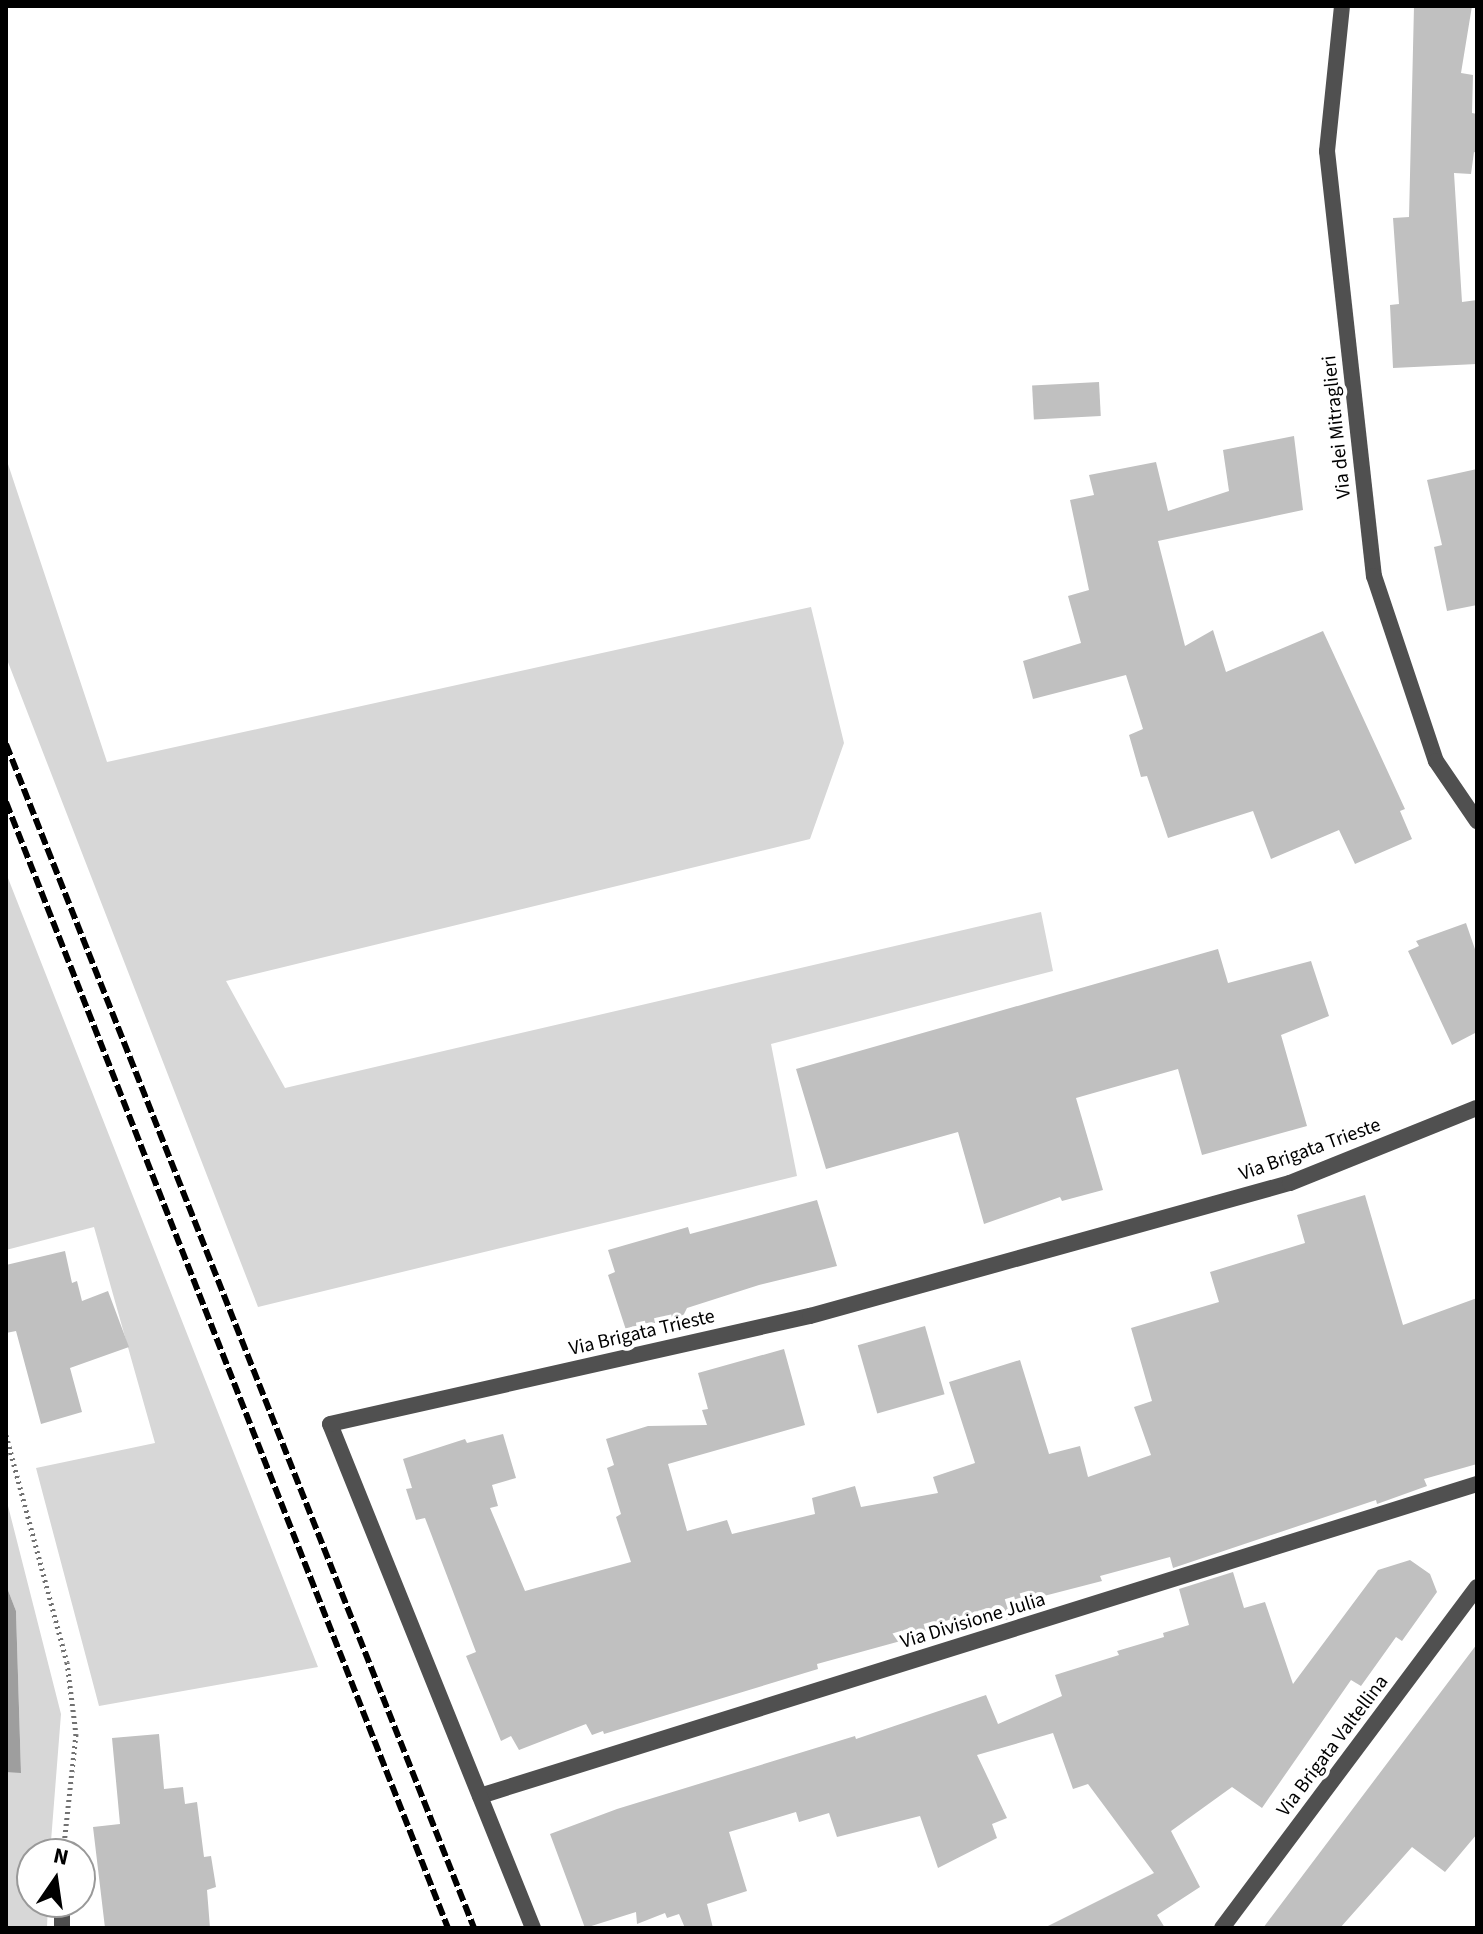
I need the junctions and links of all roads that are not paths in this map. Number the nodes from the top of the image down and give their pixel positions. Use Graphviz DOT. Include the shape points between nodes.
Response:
graph roads {
  1 [pos="1342,6"];
  2 [pos="1477,821"];
  3 [pos="1477,1108"];
  4 [pos="1477,1484"];
  5 [pos="1477,1587"];
  6 [pos="480,1796"];
  7 [pos="533,1928"];
  8 [pos="1222,1928"];
  1 -- 2 [label="street, Via dei Mitraglieri" via="1327,151 1374,576 1436,761"];
  3 -- 6 [label="street, Via Brigata Trieste" via="1290,1183 855,1304 330,1424"];
  4 -- 6 [label="street, Via Divisione Julia"];
  5 -- 8 [label="street, Via Brigata Valtellina"];
  6 -- 7 [label="street, Via Brigata Trieste"];
}
